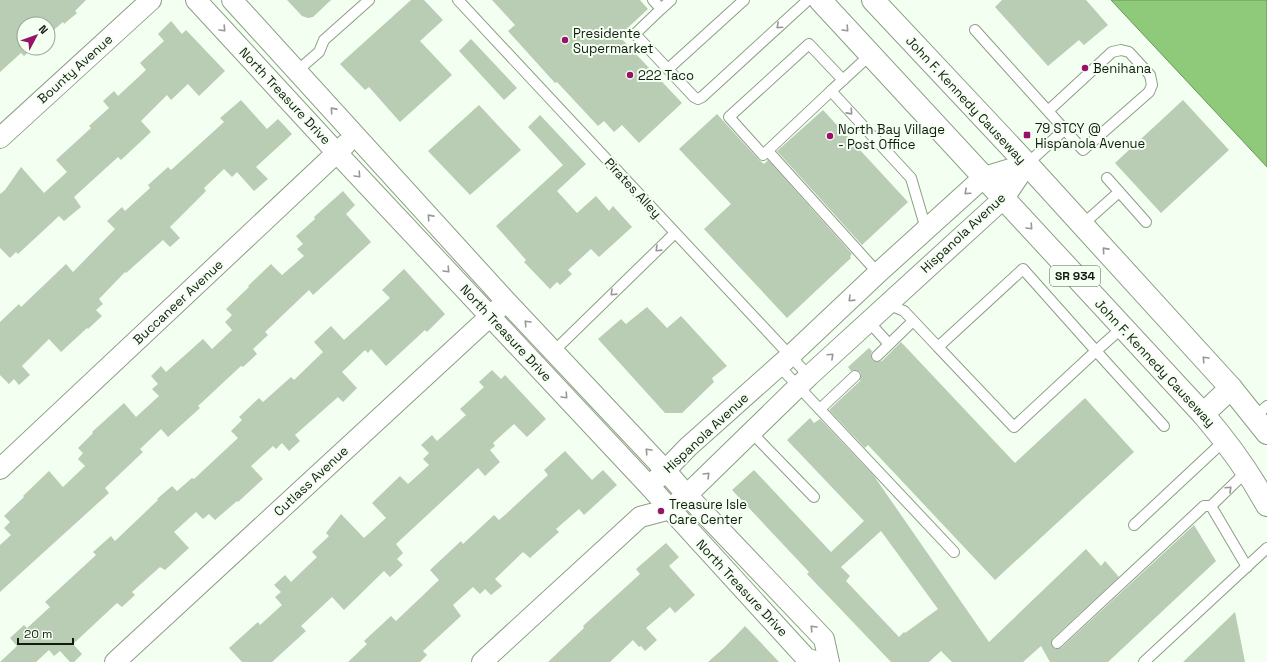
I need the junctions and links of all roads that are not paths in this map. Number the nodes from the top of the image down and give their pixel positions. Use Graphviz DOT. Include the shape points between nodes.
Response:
graph roads {
  1 [pos="151,0"];
  2 [pos="196,0"];
  3 [pos="232,0"];
  4 [pos="369,0"];
  5 [pos="458,0"];
  6 [pos="653,0"];
  7 [pos="671,0"];
  8 [pos="744,0"];
  9 [pos="808,0"];
  10 [pos="820,0"];
  11 [pos="876,1"];
  12 [pos="661,9"];
  13 [pos="975,30"];
  14 [pos="870,55"];
  15 [pos="668,69"];
  16 [pos="297,71"];
  17 [pos="842,80"];
  18 [pos="831,91"];
  19 [pos="1048,110"];
  20 [pos="1065,129"];
  21 [pos="356,135"];
  22 [pos="0,138"];
  23 [pos="768,151"];
  24 [pos="337,153"];
  25 [pos="1026,164"];
  26 [pos="984,177"];
  27 [pos="1107,178"];
  28 [pos="1119,192"];
  29 [pos="1004,198"];
  30 [pos="1146,222"];
  31 [pos="1082,225"];
  32 [pos="926,229"];
  33 [pos="675,233"];
  34 [pos="872,278"];
  35 [pos="506,301"];
  36 [pos="887,304"];
  37 [pos="490,316"];
  38 [pos="868,321"];
  39 [pos="913,321"];
  40 [pos="1123,327"];
  41 [pos="889,344"];
  42 [pos="938,347"];
  43 [pos="554,351"];
  44 [pos="1096,352"];
  45 [pos="877,356"];
  46 [pos="785,361"];
  47 [pos="855,376"];
  48 [pos="804,381"];
  49 [pos="1231,388"];
  50 [pos="820,409"];
  51 [pos="1203,414"];
  52 [pos="1263,418"];
  53 [pos="1164,426"];
  54 [pos="751,432"];
  55 [pos="1225,440"];
  56 [pos="0,468"];
  57 [pos="665,470"];
  58 [pos="1247,471"];
  59 [pos="650,487"];
  60 [pos="686,494"];
  61 [pos="814,497"];
  62 [pos="1267,505"];
  63 [pos="1211,506"];
  64 [pos="670,508"];
  65 [pos="640,517"];
  66 [pos="1134,525"];
  67 [pos="1267,548"];
  68 [pos="954,552"];
  69 [pos="1247,567"];
  70 [pos="1057,643"];
  71 [pos="115,662"];
  72 [pos="482,662"];
  73 [pos="817,662"];
  74 [pos="829,662"];
  75 [pos="1144,662"];
  1 -- 22 [label="street, Bounty Avenue"];
  2 -- 24 [label="street, North Treasure Drive, one-way"];
  3 -- 16 [label="street, North Treasure Drive"];
  4 -- 16 [label="lane" via="324,40 319,52"];
  5 -- 33 [label="lane, Pirates Alley"];
  6 -- 12 [label="lane"];
  7 -- 12 [label="lane"];
  8 -- 15 [label="lane"];
  9 -- 15 [label="lane, one-way" via="700,98 695,99"];
  10 -- 14 [label="main road, John F. Kennedy Causeway / SR 934, one-way"];
  11 -- 25 [label="main road, John F. Kennedy Causeway / SR 934"];
  12 -- 15 [label="lane" via="635,34"];
  13 -- 19 [label="lane"];
  14 -- 17 [label="lane"];
  14 -- 26 [label="main road, John F. Kennedy Causeway / SR 934"];
  21 -- 16 [label="street, North Treasure Drive, one-way"];
  17 -- 18 [label="lane"];
  17 -- 23 [label="lane" via="809,44 729,117 763,155"];
  18 -- 23 [label="lane"];
  18 -- 32 [label="lane, one-way" via="910,178"];
  19 -- 20 [label="lane"];
  19 -- 20 [label="lane" via="1112,52 1129,52 1150,75 1152,85 1149,92 1083,150"];
  20 -- 25 [label="lane"];
  21 -- 24 [label="street, Buccaneer Avenue"];
  35 -- 21 [label="street, North Treasure Drive, one-way"];
  23 -- 34 [label="lane"];
  24 -- 37 [label="street, North Treasure Drive, one-way"];
  24 -- 56 [label="street, Buccaneer Avenue"];
  25 -- 26 [label="street, Hispanola Avenue"];
  25 -- 29 [label="street, Hispanola Avenue"];
  25 -- 31 [label="main road, John F. Kennedy Causeway / SR 934"];
  26 -- 29 [label="main road, John F. Kennedy Causeway / SR 934"];
  26 -- 32 [label="street, Hispanola Avenue, one-way"];
  27 -- 28 [label="lane"];
  28 -- 30 [label="lane"];
  28 -- 31 [label="lane"];
  29 -- 36 [label="street, Hispanola Avenue"];
  29 -- 40 [label="main road, John F. Kennedy Causeway / SR 934, one-way"];
  49 -- 31 [label="main road, John F. Kennedy Causeway / SR 934, one-way"];
  32 -- 34 [label="street, Hispanola Avenue"];
  33 -- 43 [label="lane, one-way"];
  33 -- 46 [label="lane, Pirates Alley"];
  34 -- 36 [label="street"];
  34 -- 46 [label="street, Hispanola Avenue, one-way"];
  35 -- 37 [label="street, Cutlass Avenue"];
  43 -- 35 [label="street, North Treasure Drive, one-way"];
  36 -- 38 [label="street, Hispanola Avenue"];
  36 -- 39 [label="lane" via="904,311"];
  37 -- 59 [label="street, North Treasure Drive, one-way"];
  37 -- 71 [label="street, Cutlass Avenue"];
  38 -- 41 [label="lane"];
  48 -- 38 [label="street, Hispanola Avenue, one-way"];
  39 -- 41 [label="lane"];
  39 -- 42 [label="lane"];
  40 -- 44 [label="lane"];
  40 -- 51 [label="main road, John F. Kennedy Causeway / SR 934"];
  41 -- 45 [label="lane"];
  42 -- 44 [label="lane" via="1014,427"];
  42 -- 44 [label="lane" via="1024,269"];
  57 -- 43 [label="street, North Treasure Drive, one-way"];
  44 -- 53 [label="lane"];
  46 -- 48 [label="lane, Pirates Alley"];
  46 -- 48 [label="lane"];
  46 -- 57 [label="street, Hispanola Avenue"];
  47 -- 50 [label="lane"];
  48 -- 50 [label="lane"];
  48 -- 54 [label="street, Hispanola Avenue"];
  49 -- 51 [label="main road"];
  49 -- 52 [label="main road, John F. Kennedy Causeway / SR 934"];
  50 -- 68 [label="lane"];
  51 -- 55 [label="main road, John F. Kennedy Causeway / SR 934"];
  60 -- 54 [label="street, Hispanola Avenue, one-way"];
  54 -- 61 [label="lane"];
  55 -- 58 [label="main road, John F. Kennedy Causeway / SR 934"];
  55 -- 66 [label="lane"];
  57 -- 59 [label="street, Hispanola Avenue"];
  57 -- 60 [label="street, North Treasure Drive"];
  58 -- 62 [label="main road, John F. Kennedy Causeway / SR 934"];
  63 -- 58 [label="lane, one-way"];
  59 -- 64 [label="street, North Treasure Drive"];
  59 -- 65 [label="street, Hispanola Avenue"];
  60 -- 64 [label="street, Hispanola Avenue"];
  74 -- 60 [label="street, North Treasure Drive, one-way" via="824,639"];
  63 -- 69 [label="lane"];
  63 -- 70 [label="lane" via="1204,506"];
  64 -- 65 [label="street, Hispanola Avenue"];
  64 -- 73 [label="street, North Treasure Drive" via="806,658"];
  65 -- 72 [label="street, Hispanola Avenue"];
  67 -- 69 [label="lane"];
  69 -- 75 [label="lane"];
}
